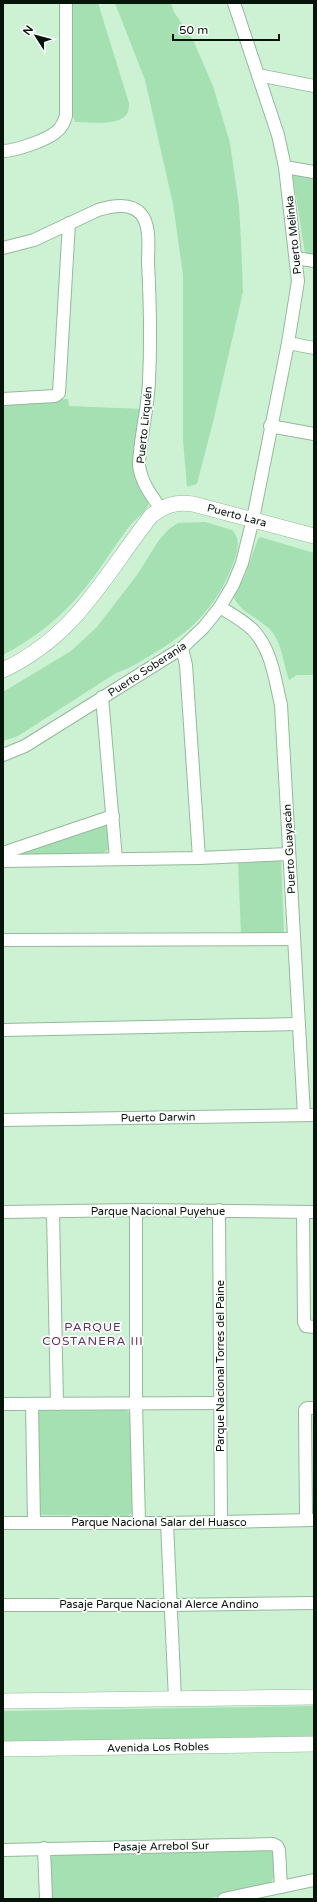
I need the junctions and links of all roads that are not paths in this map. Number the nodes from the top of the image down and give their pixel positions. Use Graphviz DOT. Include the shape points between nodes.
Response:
graph roads {
  1 [pos="66,3"];
  2 [pos="234,3"];
  3 [pos="258,75"];
  4 [pos="314,86"];
  5 [pos="3,151"];
  6 [pos="285,167"];
  7 [pos="314,172"];
  8 [pos="68,223"];
  9 [pos="3,248"];
  10 [pos="296,258"];
  11 [pos="314,261"];
  12 [pos="288,343"];
  13 [pos="314,348"];
  14 [pos="3,399"];
  15 [pos="270,426"];
  16 [pos="314,434"];
  17 [pos="160,509"];
  18 [pos="253,519"];
  19 [pos="314,536"];
  20 [pos="220,606"];
  21 [pos="182,648"];
  22 [pos="3,670"];
  23 [pos="102,697"];
  24 [pos="3,755"];
  25 [pos="113,816"];
  26 [pos="3,853"];
  27 [pos="289,854"];
  28 [pos="199,858"];
  29 [pos="116,859"];
  30 [pos="3,861"];
  31 [pos="294,939"];
  32 [pos="3,940"];
  33 [pos="298,1024"];
  34 [pos="3,1030"];
  35 [pos="309,1115"];
  36 [pos="3,1120"];
  37 [pos="136,1210"];
  38 [pos="219,1210"];
  39 [pos="3,1212"];
  40 [pos="53,1212"];
  41 [pos="309,1212"];
  42 [pos="314,1327"];
  43 [pos="136,1403"];
  44 [pos="220,1403"];
  45 [pos="3,1404"];
  46 [pos="32,1404"];
  47 [pos="57,1404"];
  48 [pos="314,1408"];
  49 [pos="310,1520"];
  50 [pos="220,1522"];
  51 [pos="3,1523"];
  52 [pos="34,1523"];
  53 [pos="140,1523"];
  54 [pos="167,1523"];
  55 [pos="314,1603"];
  56 [pos="3,1605"];
  57 [pos="172,1606"];
  58 [pos="314,1697"];
  59 [pos="175,1699"];
  60 [pos="3,1701"];
  61 [pos="314,1744"];
  62 [pos="3,1749"];
  63 [pos="44,1848"];
  64 [pos="3,1850"];
  65 [pos="314,1880"];
  66 [pos="281,1887"];
  67 [pos="46,1899"];
  68 [pos="224,1899"];
  1 -- 5 [label="street" via="66,116 63,124 51,135"];
  2 -- 3 [label="street, Puerto Melinka"];
  3 -- 4 [label="street"];
  3 -- 6 [label="street, Puerto Melinka" via="278,134"];
  6 -- 7 [label="street"];
  6 -- 10 [label="street, Puerto Melinka"];
  8 -- 9 [label="street" via="34,240"];
  8 -- 14 [label="street" via="59,393 55,396"];
  8 -- 17 [label="street, Puerto Lirquén" via="107,207 117,206 134,208 141,214 146,225 150,298 149,382 139,465 140,473"];
  10 -- 11 [label="street"];
  10 -- 12 [label="street, Puerto Melinka" via="298,281"];
  12 -- 13 [label="street"];
  12 -- 15 [label="street, Puerto Melinka"];
  15 -- 16 [label="street"];
  15 -- 18 [label="street, Puerto Melinka"];
  17 -- 18 [label="street, Puerto Lara" via="172,503 182,502"];
  17 -- 22 [label="street" via="142,527 72,622 42,647"];
  18 -- 19 [label="street, Puerto Lara"];
  18 -- 20 [label="street, Puerto Soberanía" via="242,563 233,585"];
  20 -- 21 [label="street, Puerto Soberanía" via="204,627"];
  20 -- 27 [label="street, Puerto Guayacán" via="253,630 266,650 274,674 281,705"];
  21 -- 23 [label="street, Puerto Soberanía"];
  21 -- 28 [label="street" via="186,664"];
  23 -- 24 [label="street, Puerto Soberanía" via="25,746"];
  23 -- 25 [label="street"];
  25 -- 26 [label="street"];
  25 -- 29 [label="street"];
  27 -- 28 [label="street"];
  27 -- 31 [label="street, Puerto Guayacán"];
  28 -- 29 [label="street"];
  29 -- 30 [label="street"];
  31 -- 32 [label="street"];
  31 -- 33 [label="street, Puerto Guayacán"];
  33 -- 34 [label="street"];
  33 -- 35 [label="street, Puerto Guayacán"];
  35 -- 36 [label="street, Puerto Darwin"];
  37 -- 38 [label="street, Parque Nacional Puyehue"];
  37 -- 40 [label="street, Parque Nacional Puyehue"];
  37 -- 43 [label="street"];
  38 -- 41 [label="street, Parque Nacional Puyehue"];
  38 -- 44 [label="street, Parque Nacional Torres del Paine"];
  39 -- 40 [label="street, Parque Nacional Puyehue"];
  40 -- 47 [label="street"];
  41 -- 42 [label="street" via="304,1322 306,1326"];
  43 -- 44 [label="street"];
  43 -- 47 [label="street"];
  43 -- 53 [label="street"];
  44 -- 50 [label="street, Parque Nacional Torres del Paine"];
  45 -- 46 [label="street"];
  46 -- 47 [label="street"];
  46 -- 52 [label="street"];
  48 -- 49 [label="street" via="304,1410"];
  49 -- 50 [label="street, Parque Nacional Salar del Huasco"];
  50 -- 54 [label="street, Parque Nacional Salar del Huasco"];
  51 -- 52 [label="street, Parque Nacional Salar del Huasco"];
  52 -- 53 [label="street, Parque Nacional Salar del Huasco"];
  53 -- 54 [label="street, Parque Nacional Salar del Huasco"];
  54 -- 57 [label="street"];
  55 -- 57 [label="street, Pasaje Parque Nacional Alerce Andino"];
  56 -- 57 [label="street, Pasaje Parque Nacional Alerce Andino"];
  57 -- 59 [label="street"];
  58 -- 59 [label="street"];
  59 -- 60 [label="street"];
  61 -- 62 [label="street, Avenida Los Robles"];
  63 -- 64 [label="street, Pasaje Arrebol Sur"];
  63 -- 66 [label="street, Pasaje Arrebol Sur" via="273,1844 279,1850"];
  63 -- 67 [label="street"];
  65 -- 66 [label="street"];
  66 -- 68 [label="street"];
}
